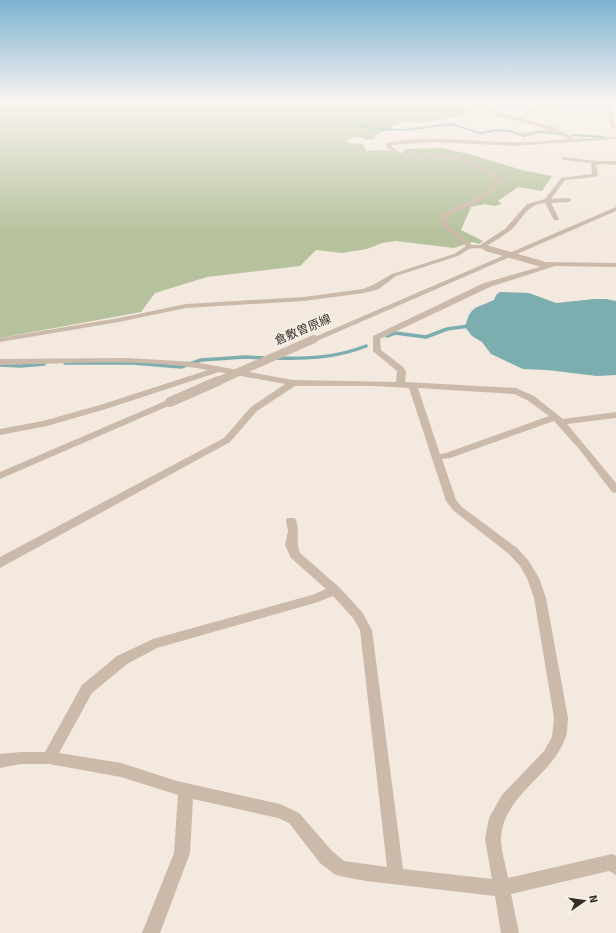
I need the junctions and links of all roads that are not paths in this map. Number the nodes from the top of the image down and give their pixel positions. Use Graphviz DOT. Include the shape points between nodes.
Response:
graph roads {
  1 [pos="388,147"];
  2 [pos="564,158"];
  3 [pos="595,162"];
  4 [pos="616,163"];
  5 [pos="569,200"];
  6 [pos="547,201"];
  7 [pos="616,209"];
  8 [pos="556,219"];
  9 [pos="471,247"];
  10 [pos="484,247"];
  11 [pos="552,265"];
  12 [pos="616,265"];
  13 [pos="0,340"];
  14 [pos="0,362"];
  15 [pos="218,369"];
  16 [pos="293,383"];
  17 [pos="406,385"];
  18 [pos="616,415"];
  19 [pos="557,420"];
  20 [pos="0,432"];
  21 [pos="436,457"];
  22 [pos="0,476"];
  23 [pos="616,490"];
  24 [pos="291,521"];
  25 [pos="0,564"];
  26 [pos="335,590"];
  27 [pos="49,758"];
  28 [pos="0,761"];
  29 [pos="186,790"];
  30 [pos="616,867"];
  31 [pos="396,876"];
  32 [pos="501,888"];
  33 [pos="151,933"];
  34 [pos="510,933"];
  1 -- 9 [label="street" via="397,153 461,159 486,170 498,179 497,186 487,194 443,216 444,225"];
  2 -- 3 [label="street"];
  3 -- 4 [label="street"];
  3 -- 6 [label="street" via="593,176 563,179"];
  5 -- 6 [label="street"];
  6 -- 8 [label="street"];
  6 -- 10 [label="street" via="529,205 522,210 510,227"];
  7 -- 22 [label="street, 倉敷曽原線, bridge"];
  9 -- 10 [label="street"];
  9 -- 13 [label="street" via="456,255 394,275 376,287 364,291 304,299 216,302 186,306"];
  10 -- 11 [label="street, bridge"];
  11 -- 12 [label="street"];
  11 -- 17 [label="street" via="487,285 376,338 377,351 400,368"];
  14 -- 15 [label="street" via="128,360"];
  15 -- 16 [label="street"];
  15 -- 20 [label="street" via="103,407 44,424"];
  16 -- 17 [label="street"];
  16 -- 25 [label="street" via="254,409 227,440"];
  17 -- 19 [label="street" via="516,391 529,396"];
  17 -- 21 [label="street"];
  18 -- 19 [label="street"];
  19 -- 21 [label="street" via="447,456"];
  19 -- 23 [label="street" via="568,428"];
  21 -- 32 [label="street" via="451,501 513,551 533,578 540,598 561,718 559,738 549,756 507,800 497,818 493,839"];
  24 -- 26 [label="street" via="291,545 295,555"];
  26 -- 27 [label="street" via="315,599 153,644 122,660 87,689"];
  26 -- 31 [label="street" via="358,615 366,630"];
  27 -- 28 [label="street"];
  27 -- 29 [label="street" via="121,770"];
  29 -- 31 [label="street" via="280,811 294,818 326,857 340,868"];
  29 -- 33 [label="street" via="182,854"];
  30 -- 32 [label="street" via="612,862"];
  31 -- 32 [label="street"];
  32 -- 34 [label="street"];
}
